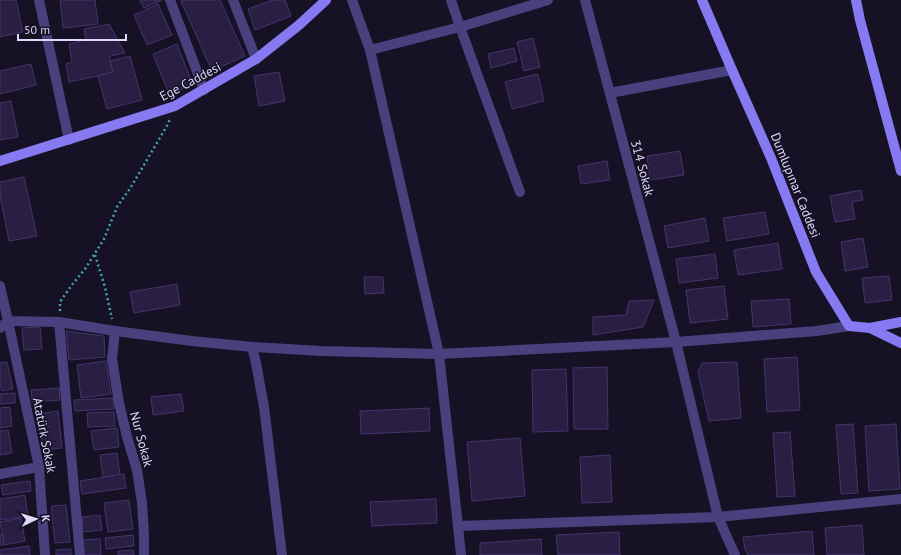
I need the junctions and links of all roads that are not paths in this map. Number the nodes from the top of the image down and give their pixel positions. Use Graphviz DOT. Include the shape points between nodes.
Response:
graph roads {
  1 [pos="39,0"];
  2 [pos="170,0"];
  3 [pos="233,0"];
  4 [pos="326,0"];
  5 [pos="352,0"];
  6 [pos="451,0"];
  7 [pos="548,0"];
  8 [pos="585,0"];
  9 [pos="702,0"];
  10 [pos="856,0"];
  11 [pos="460,27"];
  12 [pos="370,50"];
  13 [pos="256,59"];
  14 [pos="732,70"];
  15 [pos="204,90"];
  16 [pos="610,93"];
  17 [pos="69,140"];
  18 [pos="0,162"];
  19 [pos="901,171"];
  20 [pos="520,192"];
  21 [pos="0,286"];
  22 [pos="59,322"];
  23 [pos="901,322"];
  24 [pos="4,325"];
  25 [pos="849,326"];
  26 [pos="870,328"];
  27 [pos="115,331"];
  28 [pos="676,342"];
  29 [pos="901,343"];
  30 [pos="252,347"];
  31 [pos="439,354"];
  32 [pos="39,467"];
  33 [pos="0,474"];
  34 [pos="901,499"];
  35 [pos="718,517"];
  36 [pos="458,526"];
  37 [pos="45,555"];
  38 [pos="80,555"];
  39 [pos="144,555"];
  40 [pos="282,555"];
  41 [pos="461,555"];
  42 [pos="735,555"];
  1 -- 17 [label="street"];
  2 -- 15 [label="street"];
  3 -- 13 [label="street"];
  4 -- 13 [label="street, Ege Caddesi"];
  5 -- 12 [label="street"];
  6 -- 11 [label="street"];
  7 -- 11 [label="street"];
  8 -- 16 [label="street, 314 Sokak"];
  9 -- 14 [label="street, Dumlupınar Caddesi"];
  10 -- 19 [label="street"];
  11 -- 12 [label="street"];
  11 -- 20 [label="street"];
  12 -- 31 [label="street"];
  13 -- 15 [label="street, Ege Caddesi"];
  14 -- 16 [label="street"];
  14 -- 25 [label="street, Dumlupınar Caddesi" via="772,158 816,272"];
  15 -- 17 [label="street, Ege Caddesi" via="175,106"];
  16 -- 28 [label="street, 314 Sokak"];
  17 -- 18 [label="street, Ege Caddesi"];
  21 -- 24 [label="street, Atatürk Sokak"];
  22 -- 24 [label="street"];
  22 -- 27 [label="street"];
  22 -- 38 [label="street"];
  23 -- 26 [label="street"];
  24 -- 32 [label="street, Atatürk Sokak"];
  25 -- 26 [label="street"];
  25 -- 28 [label="street" via="817,331"];
  26 -- 29 [label="street"];
  27 -- 30 [label="street"];
  27 -- 39 [label="street, Nur Sokak" via="112,359 119,403 137,470 143,509"];
  28 -- 31 [label="street"];
  28 -- 35 [label="street, 314 Sokak"];
  30 -- 31 [label="street"];
  30 -- 40 [label="street" via="264,407"];
  31 -- 36 [label="street"];
  32 -- 33 [label="street"];
  32 -- 37 [label="street, Atatürk Sokak"];
  34 -- 35 [label="street"];
  35 -- 36 [label="street"];
  35 -- 42 [label="street, 314 Sokak"];
  36 -- 41 [label="street"];
}
